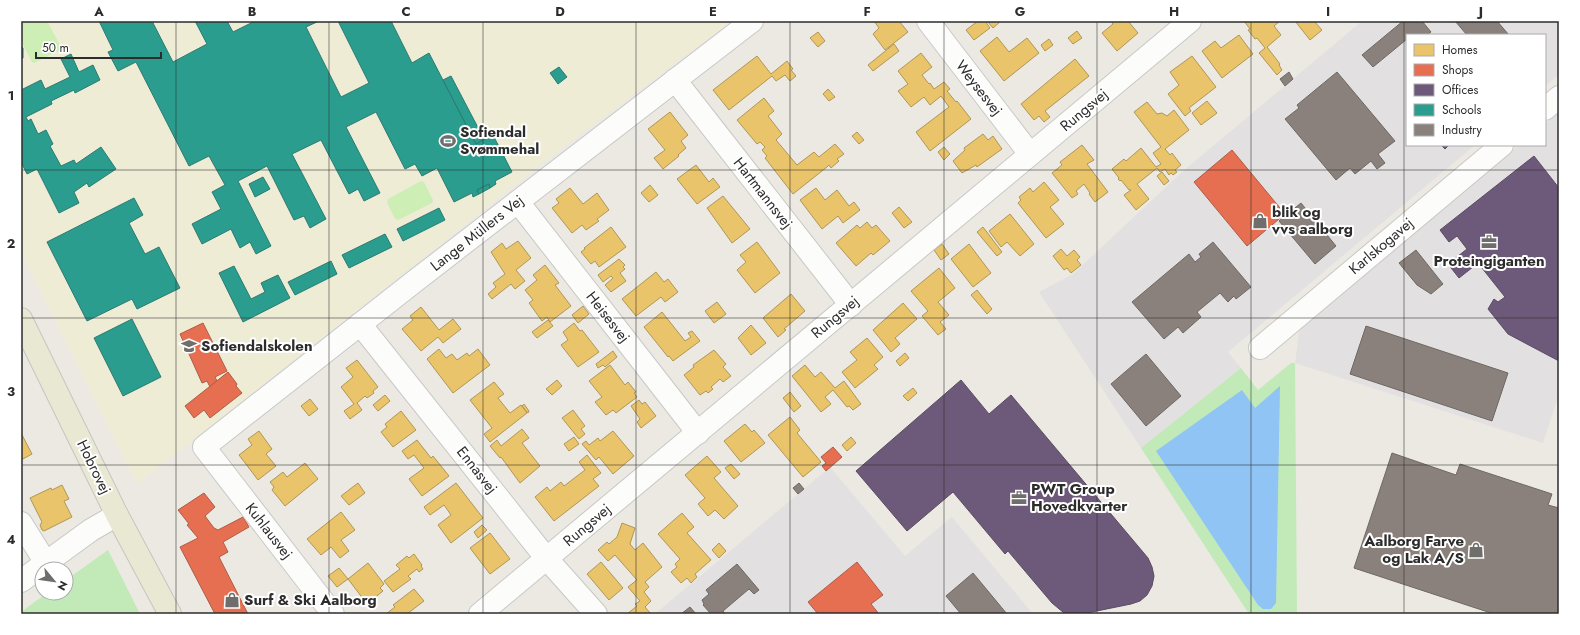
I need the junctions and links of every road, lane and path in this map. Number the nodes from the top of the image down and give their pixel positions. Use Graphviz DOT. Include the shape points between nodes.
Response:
graph roads {
  1 [pos="752,21"];
  2 [pos="928,21"];
  3 [pos="1190,21"];
  4 [pos="676,80"];
  5 [pos="1559,97"];
  6 [pos="1546,107"];
  7 [pos="1501,146"];
  8 [pos="1030,154"];
  9 [pos="518,202"];
  10 [pos="851,305"];
  11 [pos="21,319"];
  12 [pos="360,324"];
  13 [pos="1260,348"];
  14 [pos="698,433"];
  15 [pos="204,447"];
  16 [pos="117,515"];
  17 [pos="21,522"];
  18 [pos="547,559"];
  19 [pos="45,561"];
  20 [pos="49,561"];
  21 [pos="34,572"];
  22 [pos="21,581"];
  23 [pos="170,614"];
  24 [pos="333,614"];
  25 [pos="480,614"];
  26 [pos="596,614"];
  1 -- 4 [label="street, Lange Müllers Vej"];
  2 -- 8 [label="street, Weysesvej"];
  3 -- 8 [label="street, Rungsvej"];
  4 -- 9 [label="street, Lange Müllers Vej"];
  4 -- 10 [label="street, Hartmannsvej"];
  5 -- 6 [label="street"];
  7 -- 13 [label="street, Karlskogavej"];
  8 -- 10 [label="street, Rungsvej"];
  9 -- 12 [label="street, Lange Müllers Vej"];
  9 -- 14 [label="street, Heisesvej"];
  10 -- 14 [label="street, Rungsvej"];
  11 -- 16 [label="main road, Hobrovej"];
  12 -- 15 [label="street, Lange Müllers Vej"];
  12 -- 18 [label="street, Ennasvej"];
  14 -- 18 [label="street, Rungsvej"];
  15 -- 24 [label="street, Kuhlausvej"];
  16 -- 20 [label="street" via="91,530"];
  16 -- 23 [label="main road, Hobrovej"];
  17 -- 19 [label="street"];
  18 -- 25 [label="street, Rungsvej"];
  18 -- 26 [label="street, Ennasvej"];
  21 -- 22 [label="street"];
}
